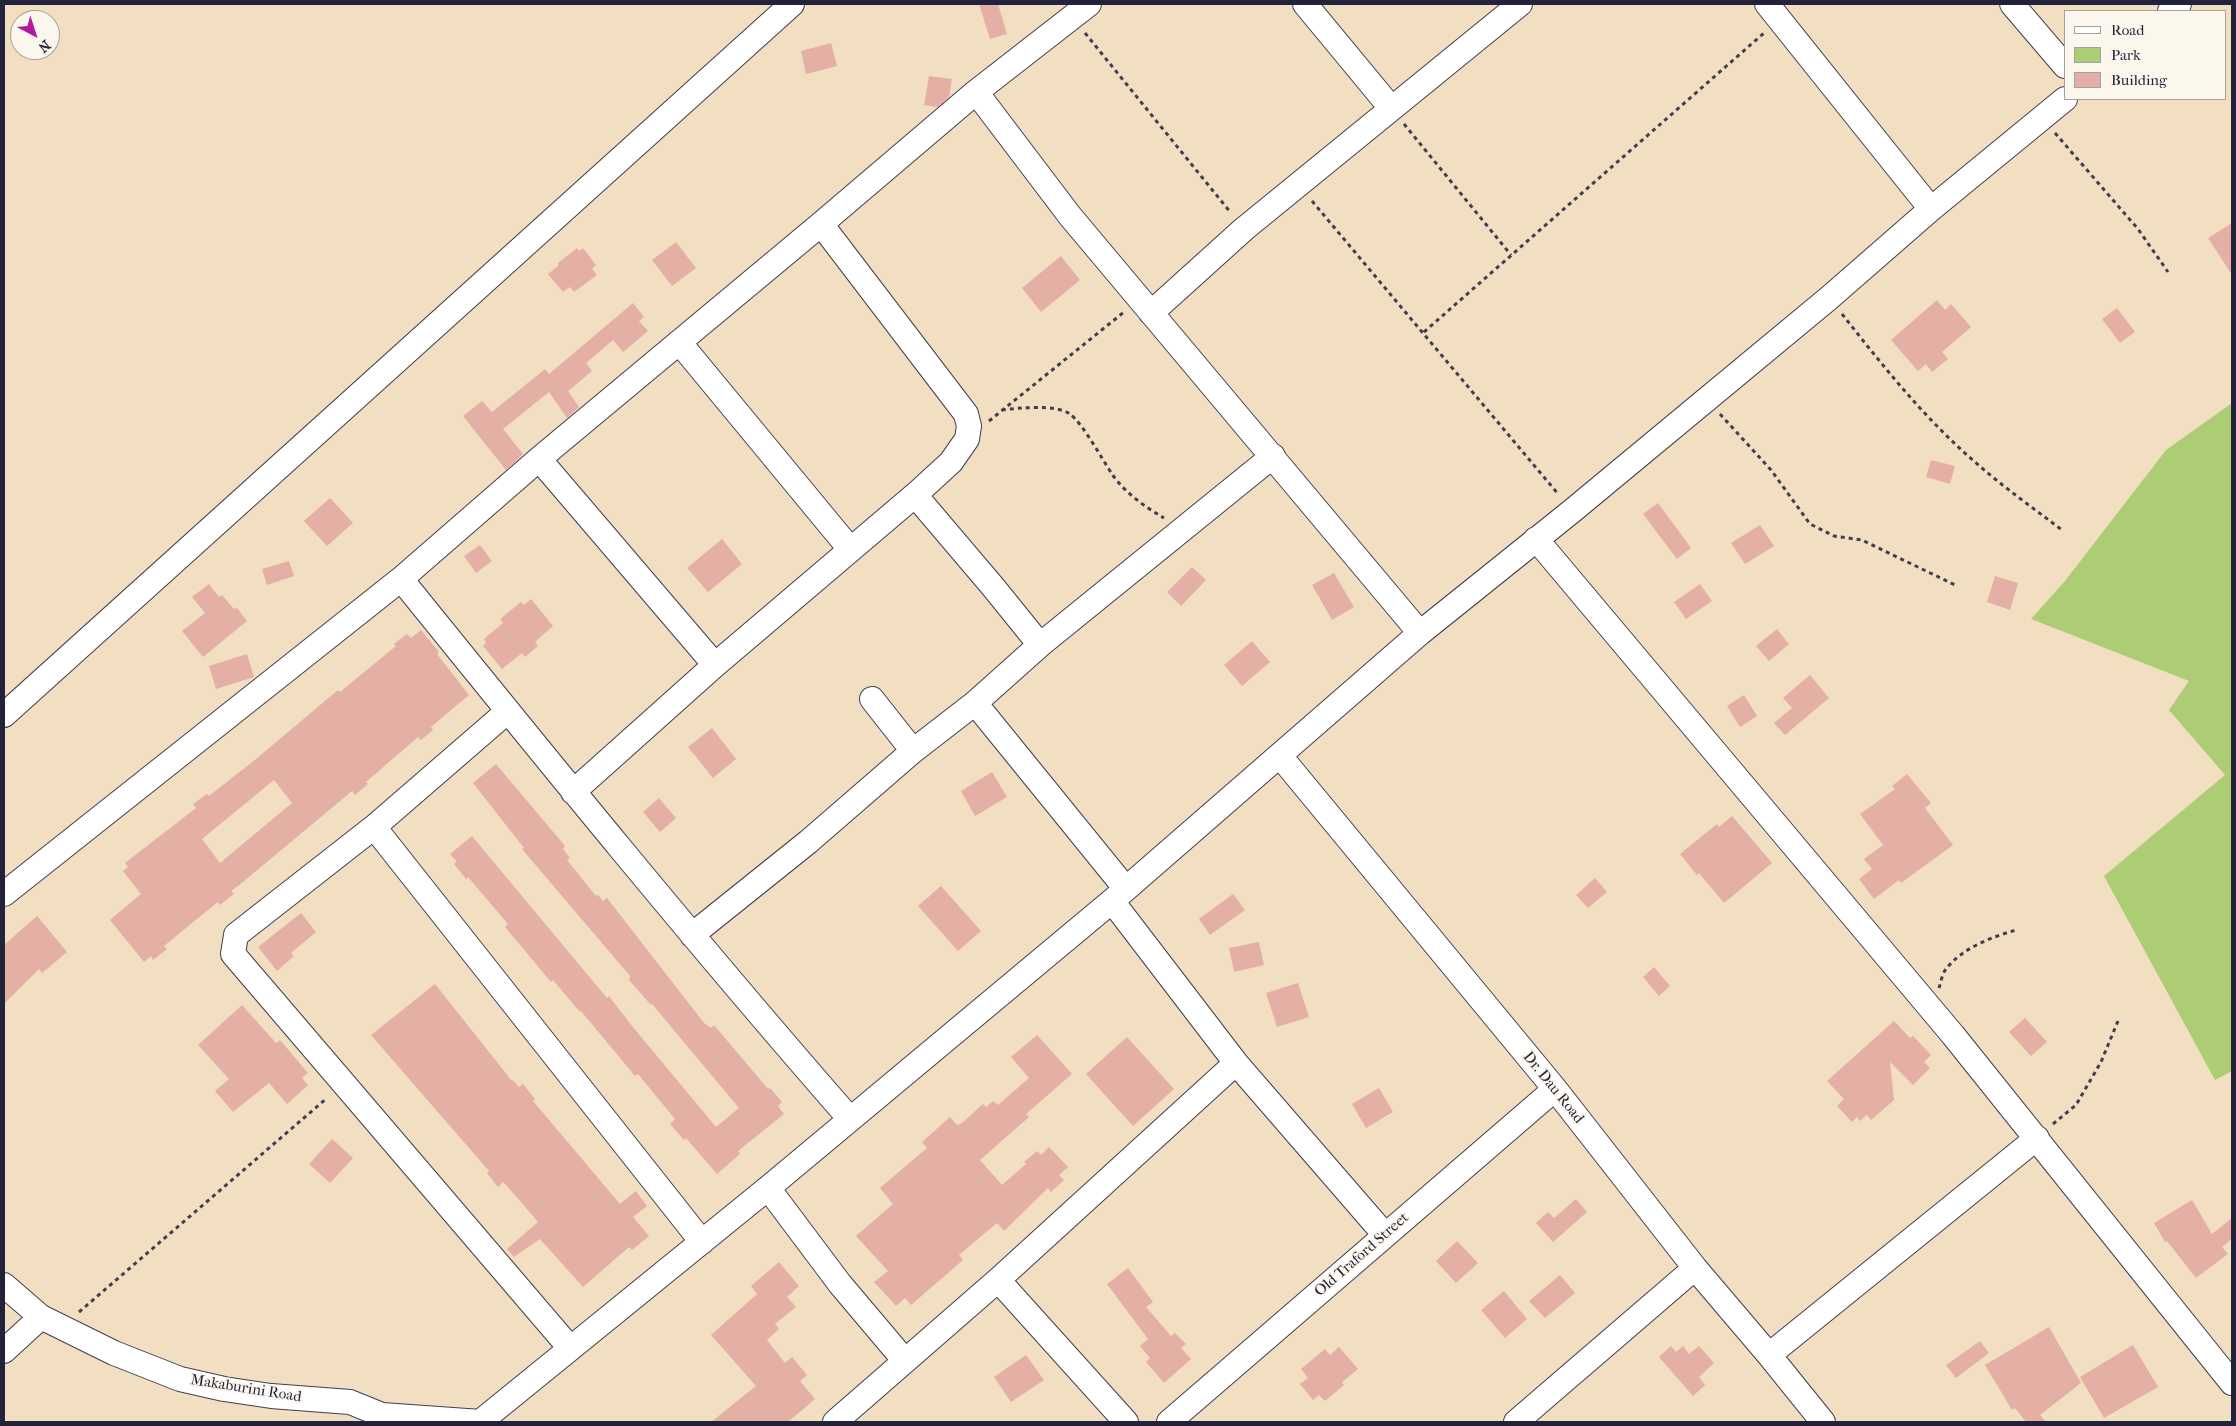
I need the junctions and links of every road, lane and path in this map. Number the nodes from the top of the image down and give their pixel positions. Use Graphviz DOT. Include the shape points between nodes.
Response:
graph roads {
  1 [pos="792,4"];
  2 [pos="1306,4"];
  3 [pos="1520,4"];
  4 [pos="2012,4"];
  5 [pos="1081,11"];
  6 [pos="1773,12"];
  7 [pos="2064,65"];
  8 [pos="976,92"];
  9 [pos="2064,100"];
  10 [pos="1391,108"];
  11 [pos="2042,118"];
  12 [pos="1298,184"];
  13 [pos="1931,209"];
  14 [pos="821,224"];
  15 [pos="1244,229"];
  16 [pos="1511,255"];
  17 [pos="2168,272"];
  18 [pos="1830,298"];
  19 [pos="1145,306"];
  20 [pos="1424,332"];
  21 [pos="679,342"];
  22 [pos="1706,399"];
  23 [pos="1002,410"];
  24 [pos="967,438"];
  25 [pos="1273,456"];
  26 [pos="539,459"];
  27 [pos="914,495"];
  28 [pos="1572,511"];
  29 [pos="1184,528"];
  30 [pos="2062,530"];
  31 [pos="1536,539"];
  32 [pos="850,549"];
  33 [pos="402,579"];
  34 [pos="1957,586"];
  35 [pos="1420,633"];
  36 [pos="1040,646"];
  37 [pos="715,665"];
  38 [pos="872,699"];
  39 [pos="975,702"];
  40 [pos="508,711"];
  41 [pos="4,715"];
  42 [pos="913,751"];
  43 [pos="1280,756"];
  44 [pos="573,792"];
  45 [pos="374,826"];
  46 [pos="4,894"];
  47 [pos="1119,895"];
  48 [pos="2016,930"];
  49 [pos="692,935"];
  50 [pos="1931,1009"];
  51 [pos="2118,1021"];
  52 [pos="1236,1063"];
  53 [pos="343,1084"];
  54 [pos="1556,1089"];
  55 [pos="850,1118"];
  56 [pos="2037,1138"];
  57 [pos="768,1188"];
  58 [pos="1385,1235"];
  59 [pos="702,1242"];
  60 [pos="1695,1268"];
  61 [pos="998,1280"];
  62 [pos="4,1284"];
  63 [pos="51,1322"];
  64 [pos="570,1348"];
  65 [pos="4,1350"];
  66 [pos="1769,1354"];
  67 [pos="905,1361"];
  68 [pos="2232,1382"];
  69 [pos="389,1418"];
  70 [pos="480,1422"];
  71 [pos="835,1422"];
  72 [pos="1126,1422"];
  73 [pos="1169,1422"];
  74 [pos="1516,1422"];
  75 [pos="1823,1422"];
  1 -- 41 [label="street"];
  2 -- 10 [label="street"];
  3 -- 10 [label="street"];
  4 -- 7 [label="street"];
  5 -- 8 [label="street"];
  5 -- 15 [label="path"];
  6 -- 13 [label="street"];
  6 -- 16 [label="path"];
  8 -- 14 [label="street"];
  8 -- 19 [label="street" via="1070,216"];
  9 -- 11 [label="street"];
  10 -- 12 [label="street"];
  10 -- 16 [label="path"];
  11 -- 13 [label="street"];
  11 -- 17 [label="path" via="2138,229"];
  12 -- 15 [label="street"];
  12 -- 20 [label="path"];
  13 -- 18 [label="street"];
  14 -- 21 [label="street"];
  14 -- 24 [label="street" via="966,414"];
  15 -- 19 [label="street"];
  16 -- 20 [label="path"];
  18 -- 22 [label="street"];
  18 -- 30 [label="path" via="1937,425 1975,462"];
  19 -- 23 [label="path"];
  19 -- 25 [label="street"];
  20 -- 28 [label="path"];
  21 -- 26 [label="street"];
  21 -- 32 [label="street"];
  22 -- 28 [label="street"];
  22 -- 34 [label="path" via="1771,470 1810,524 1834,536 1862,540"];
  23 -- 24 [label="path"];
  23 -- 29 [label="path" via="1025,407 1070,414 1094,444 1113,476 1144,507"];
  24 -- 27 [label="street" via="951,462"];
  25 -- 29 [label="street"];
  25 -- 35 [label="street"];
  26 -- 33 [label="street"];
  26 -- 37 [label="street"];
  27 -- 32 [label="street"];
  27 -- 36 [label="street"];
  28 -- 31 [label="street"];
  29 -- 36 [label="street"];
  31 -- 35 [label="street"];
  31 -- 50 [label="street"];
  32 -- 37 [label="street"];
  33 -- 40 [label="street"];
  33 -- 46 [label="street"];
  35 -- 43 [label="street"];
  36 -- 39 [label="street"];
  37 -- 44 [label="street"];
  38 -- 42 [label="street"];
  39 -- 42 [label="street"];
  39 -- 47 [label="street"];
  40 -- 44 [label="street"];
  40 -- 45 [label="street"];
  42 -- 49 [label="street" via="808,842"];
  43 -- 47 [label="street"];
  43 -- 54 [label="street, Dr. Dau Road"];
  44 -- 49 [label="street"];
  45 -- 53 [label="street" via="236,935 233,945 233,954 241,965"];
  45 -- 59 [label="street"];
  47 -- 52 [label="street"];
  47 -- 55 [label="street"];
  48 -- 50 [label="path" via="1987,940 1955,960 1945,970"];
  49 -- 55 [label="street"];
  50 -- 56 [label="street"];
  51 -- 56 [label="path" via="2101,1062 2076,1105"];
  52 -- 58 [label="street"];
  52 -- 61 [label="street"];
  53 -- 63 [label="path"];
  53 -- 64 [label="street"];
  54 -- 58 [label="street, Old Traford Street"];
  54 -- 60 [label="street, Dr. Dau Road"];
  55 -- 57 [label="street"];
  56 -- 66 [label="street"];
  56 -- 68 [label="street"];
  57 -- 59 [label="street"];
  57 -- 67 [label="street" via="840,1284"];
  58 -- 73 [label="street, Old Traford Street"];
  59 -- 64 [label="street"];
  60 -- 66 [label="street, Dr. Dau Road"];
  60 -- 74 [label="street"];
  61 -- 67 [label="street"];
  61 -- 72 [label="street"];
  62 -- 63 [label="street, Makaburini Road"];
  63 -- 65 [label="street"];
  63 -- 69 [label="street, Makaburini Road" via="114,1353 180,1379 271,1396 350,1402"];
  64 -- 70 [label="street"];
  66 -- 75 [label="street, Dr. Dau Road"];
  67 -- 71 [label="street"];
  69 -- 70 [label="street, Makaburini Road"];
}
